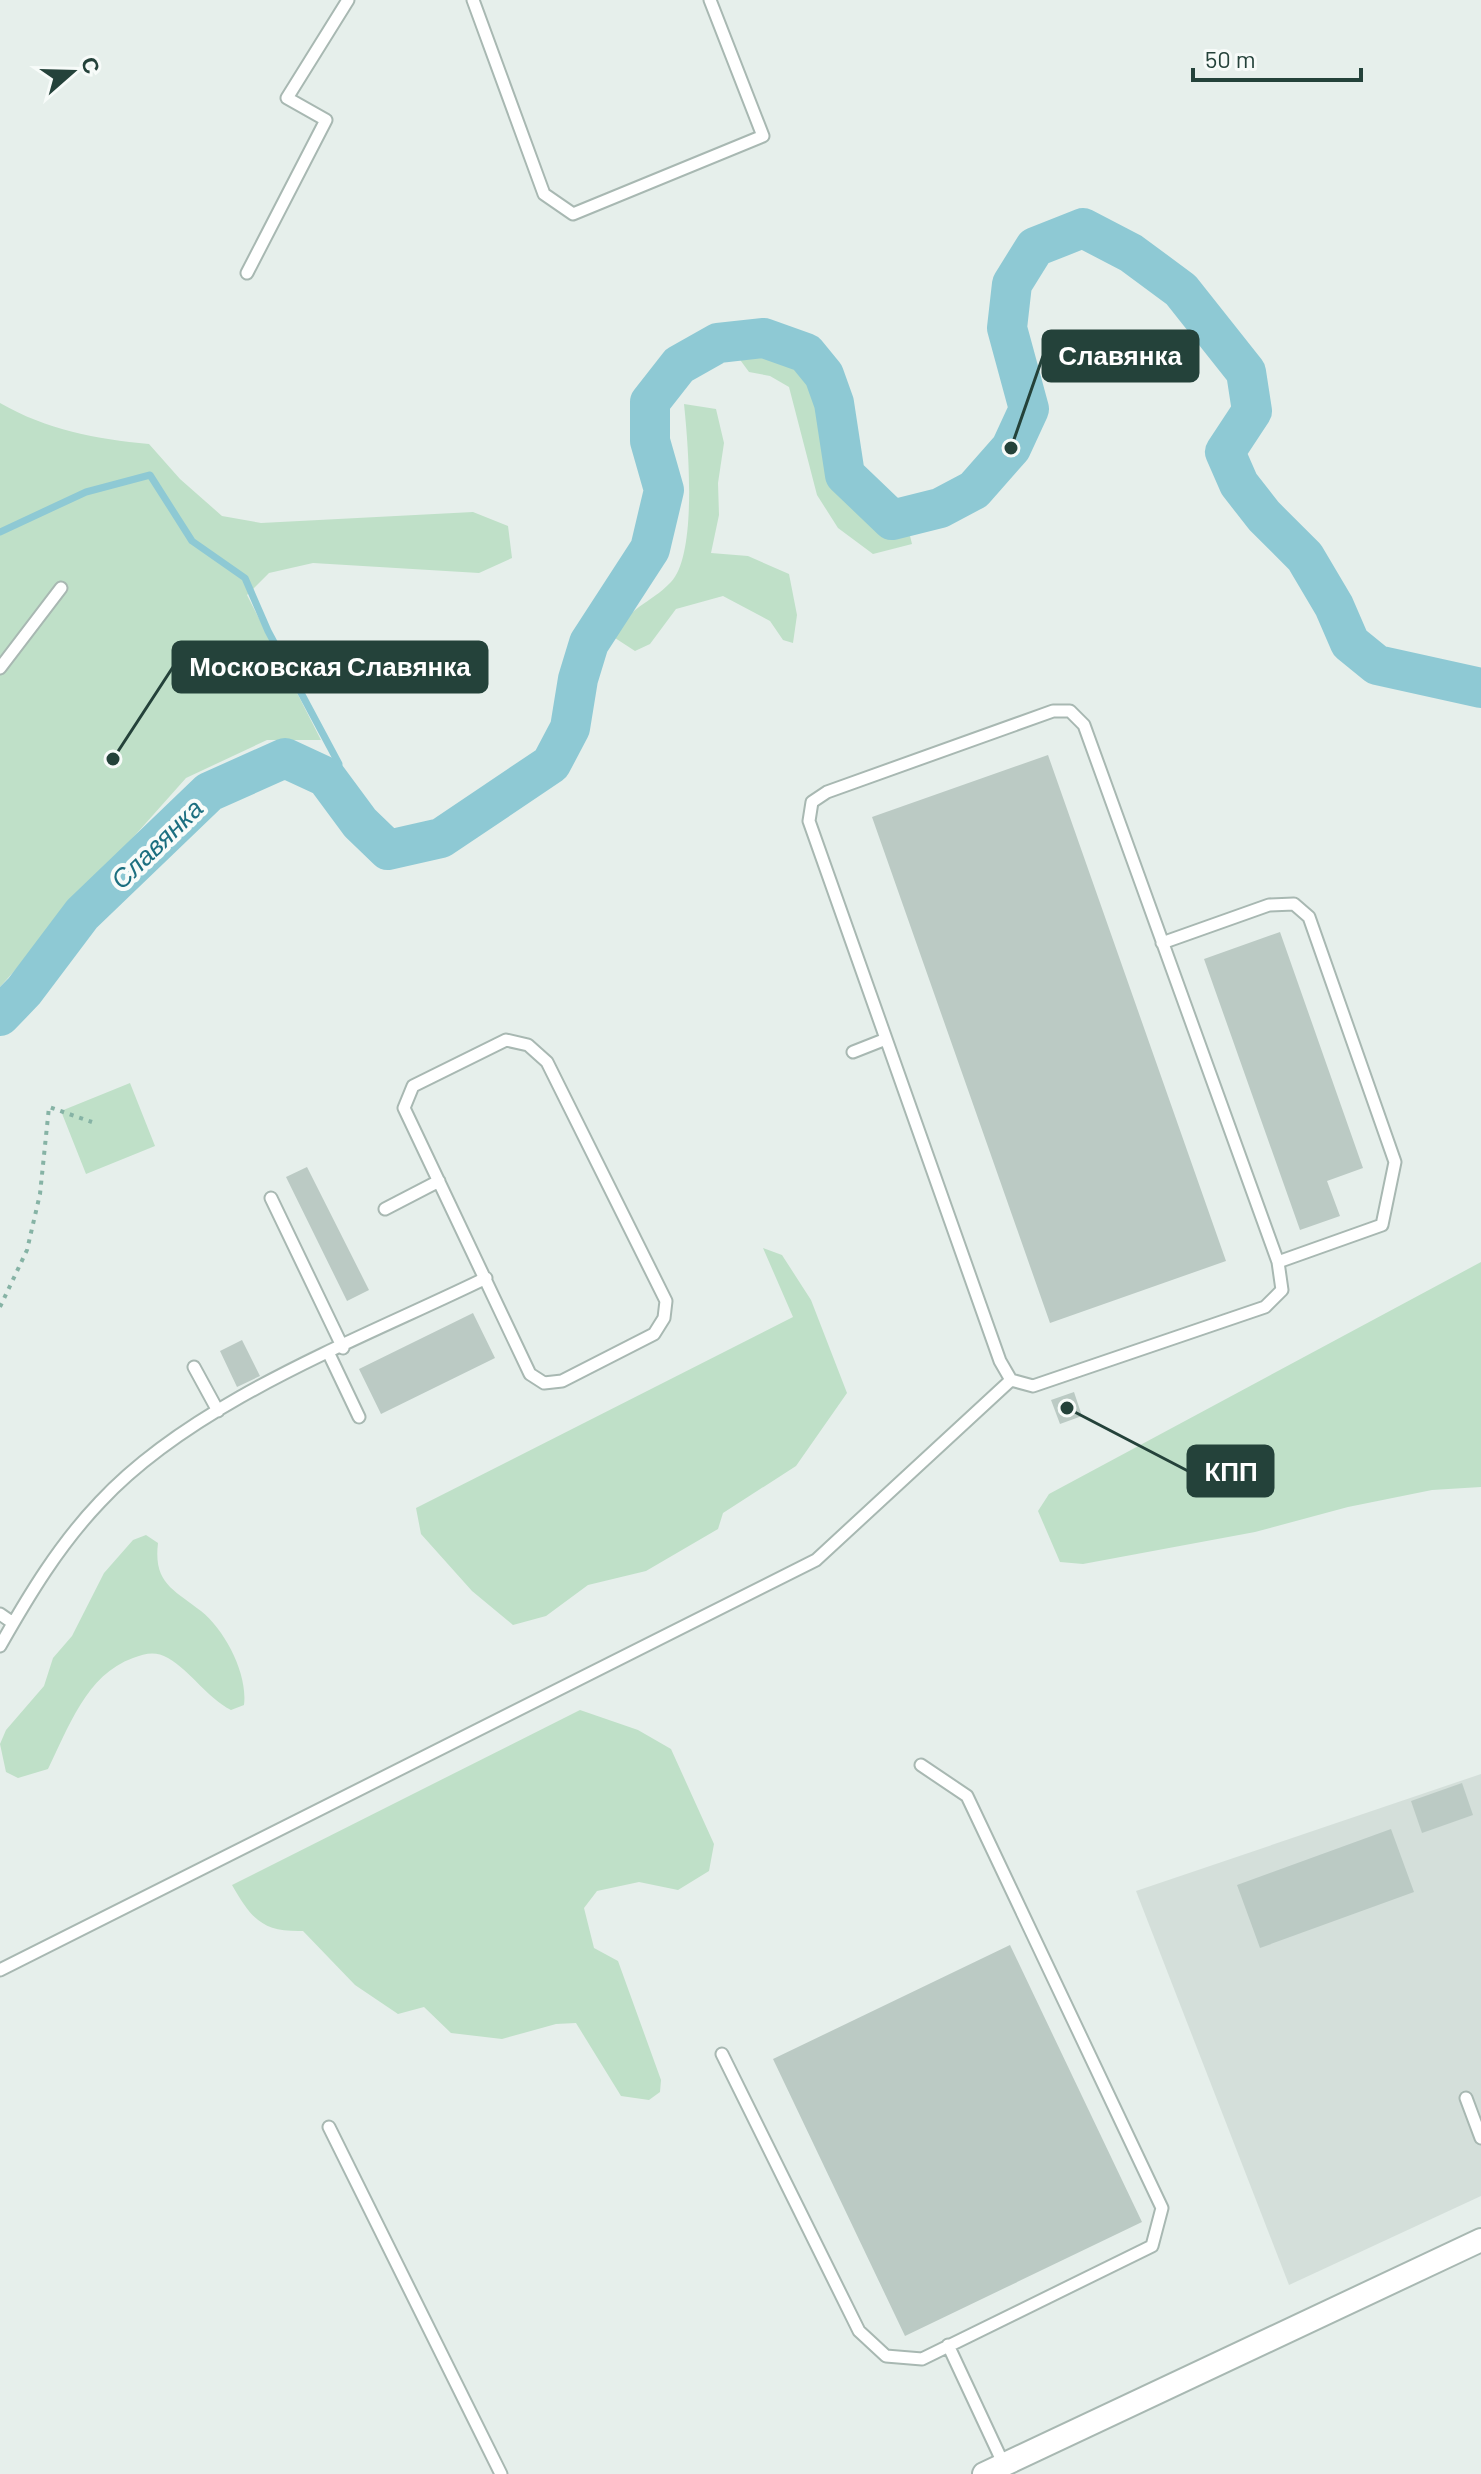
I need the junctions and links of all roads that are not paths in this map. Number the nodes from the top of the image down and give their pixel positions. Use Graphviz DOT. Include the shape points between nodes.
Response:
graph roads {
  1 [pos="348,0"];
  2 [pos="473,0"];
  3 [pos="710,0"];
  4 [pos="247,273"];
  5 [pos="61,588"];
  6 [pos="0,668"];
  7 [pos="1162,943"];
  8 [pos="886,1039"];
  9 [pos="853,1052"];
  10 [pos="439,1181"];
  11 [pos="271,1198"];
  12 [pos="385,1209"];
  13 [pos="1278,1262"];
  14 [pos="486,1278"];
  15 [pos="343,1348"];
  16 [pos="329,1354"];
  17 [pos="194,1367"];
  18 [pos="1011,1380"];
  19 [pos="218,1411"];
  20 [pos="359,1417"];
  21 [pos="0,1614"];
  22 [pos="13,1623"];
  23 [pos="0,1646"];
  24 [pos="921,1765"];
  25 [pos="0,1970"];
  26 [pos="722,2054"];
  27 [pos="1466,2098"];
  28 [pos="329,2127"];
  29 [pos="1481,2138"];
  30 [pos="1481,2240"];
  31 [pos="948,2345"];
  32 [pos="994,2469"];
  33 [pos="501,2474"];
  1 -- 4 [label="lane" via="287,98 326,120"];
  2 -- 3 [label="lane" via="544,194 573,214 763,136"];
  5 -- 6 [label="lane"];
  7 -- 8 [label="lane" via="1084,725 1070,711 1053,711 827,792 812,802 809,821"];
  7 -- 13 [label="lane"];
  7 -- 13 [label="lane" via="1269,905 1294,904 1309,917 1395,1162 1382,1225"];
  8 -- 9 [label="lane"];
  8 -- 18 [label="lane"];
  10 -- 12 [label="lane"];
  10 -- 14 [label="lane"];
  10 -- 14 [label="lane" via="404,1108 413,1086 506,1040 528,1045 554,1076 666,1301 664,1318 654,1334 562,1381 544,1383 530,1374"];
  11 -- 15 [label="lane"];
  13 -- 18 [label="lane" via="1282,1290 1265,1307 1033,1386"];
  14 -- 15 [label="lane"];
  15 -- 16 [label="lane"];
  16 -- 19 [label="lane"];
  16 -- 20 [label="lane"];
  17 -- 19 [label="lane"];
  18 -- 25 [label="lane" via="816,1560"];
  19 -- 22 [label="lane" via="138,1467 102,1500 53,1559"];
  21 -- 22 [label="lane"];
  22 -- 23 [label="lane"];
  24 -- 31 [label="lane" via="967,1796 1162,2208 1152,2246"];
  26 -- 31 [label="lane" via="859,2331 886,2356 922,2359"];
  27 -- 29 [label="lane"];
  28 -- 33 [label="lane"];
  30 -- 32 [label="street"];
  31 -- 32 [label="lane"];
}
